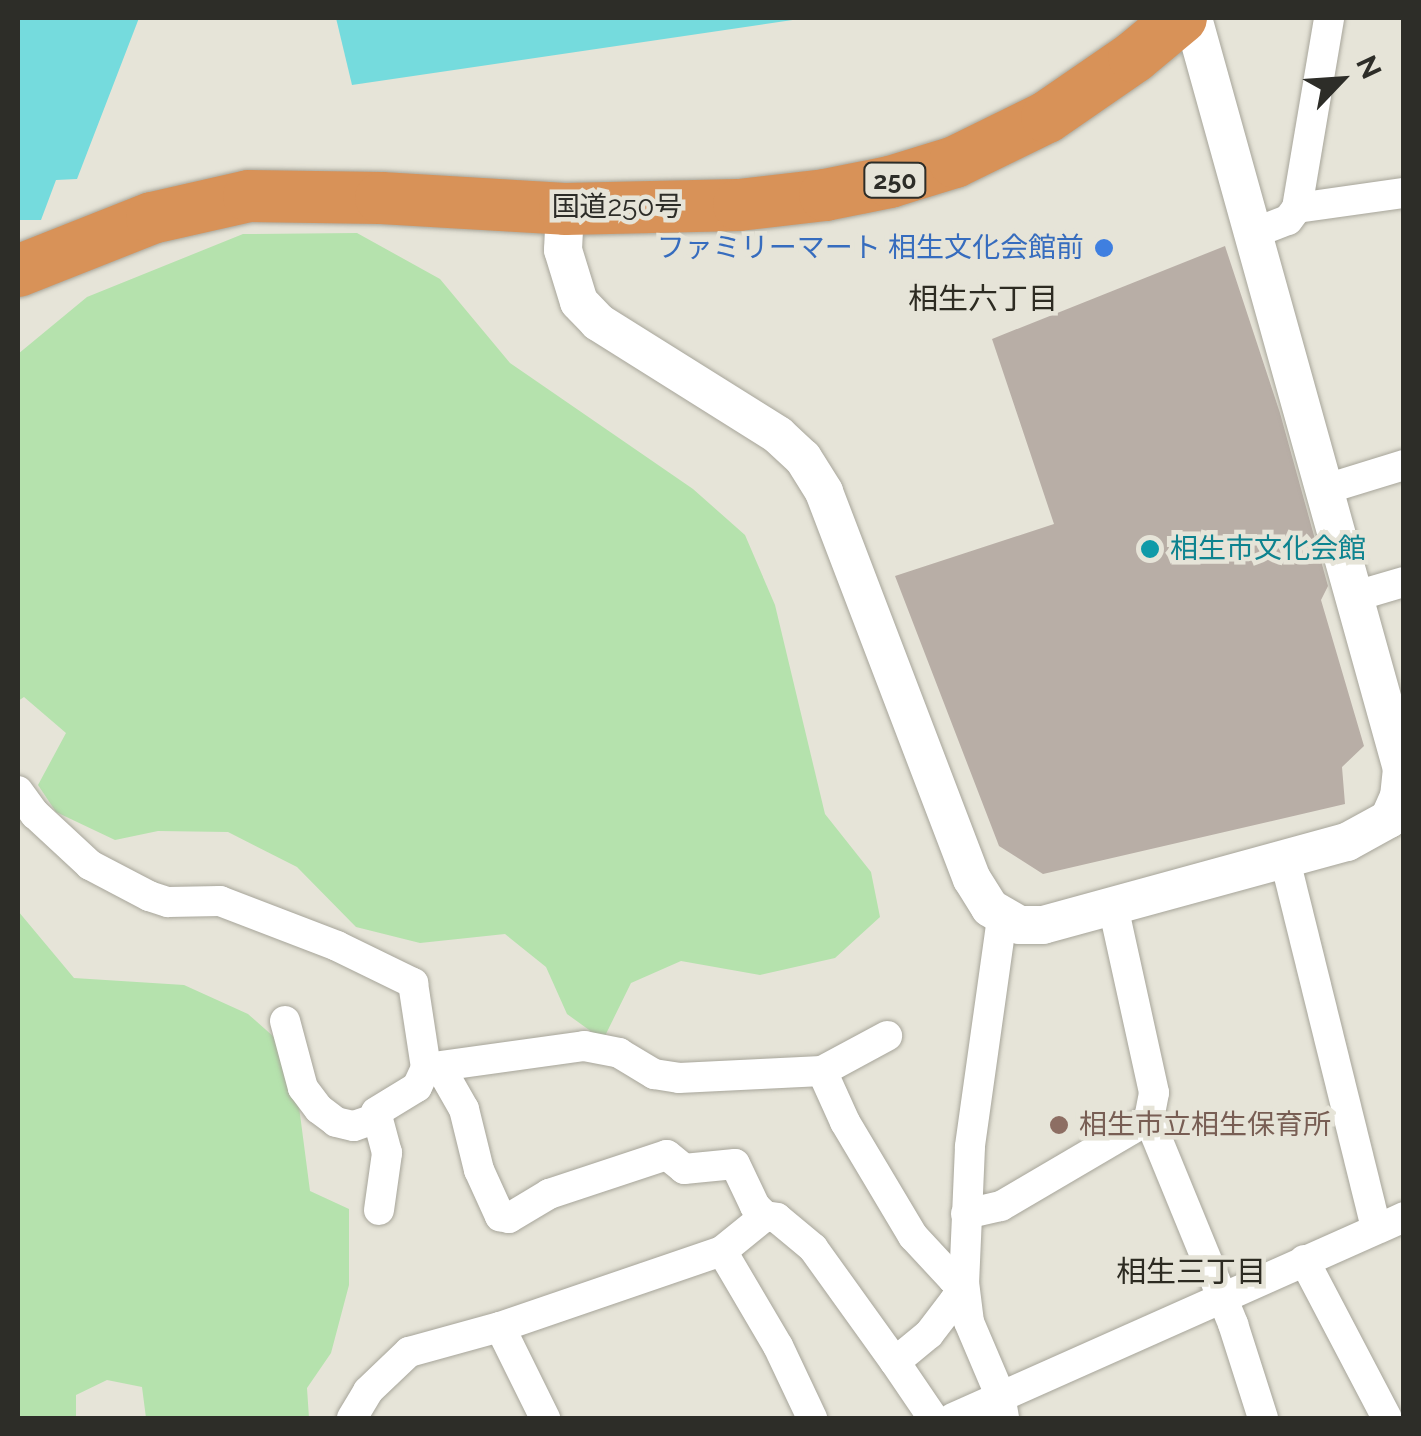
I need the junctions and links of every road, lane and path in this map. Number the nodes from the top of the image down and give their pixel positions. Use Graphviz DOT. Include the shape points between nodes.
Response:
graph roads {
  1 [pos="1181,18"];
  2 [pos="1193,18"];
  3 [pos="1329,18"];
  4 [pos="1404,192"];
  5 [pos="1297,208"];
  6 [pos="565,209"];
  7 [pos="1254,232"];
  8 [pos="18,271"];
  9 [pos="1404,465"];
  10 [pos="1326,489"];
  11 [pos="1404,582"];
  12 [pos="1356,596"];
  13 [pos="1393,688"];
  14 [pos="18,791"];
  15 [pos="1401,798"];
  16 [pos="1285,860"];
  17 [pos="1113,906"];
  18 [pos="1002,918"];
  19 [pos="284,1021"];
  20 [pos="887,1036"];
  21 [pos="433,1068"];
  22 [pos="822,1072"];
  23 [pos="374,1119"];
  24 [pos="1149,1119"];
  25 [pos="379,1210"];
  26 [pos="966,1214"];
  27 [pos="765,1216"];
  28 [pos="1390,1223"];
  29 [pos="722,1250"];
  30 [pos="1304,1260"];
  31 [pos="964,1290"];
  32 [pos="1221,1298"];
  33 [pos="500,1326"];
  34 [pos="894,1362"];
  35 [pos="1002,1407"];
  36 [pos="352,1418"];
  37 [pos="544,1418"];
  38 [pos="812,1418"];
  39 [pos="934,1418"];
  40 [pos="953,1418"];
  41 [pos="1263,1418"];
  42 [pos="1387,1418"];
  1 -- 6 [label="highway, 国道250号 / 250" via="1081,96 1001,142 890,182 782,201"];
  2 -- 7 [label="street"];
  3 -- 5 [label="street"];
  4 -- 5 [label="street"];
  5 -- 7 [label="street" via="1288,220"];
  6 -- 8 [label="highway, 国道250号 / 250" via="249,196 152,218"];
  6 -- 18 [label="street" via="563,250 579,302 598,322 778,435 803,458 824,492 972,879"];
  7 -- 10 [label="street"];
  9 -- 10 [label="street"];
  10 -- 12 [label="street"];
  11 -- 12 [label="street"];
  12 -- 13 [label="street"];
  13 -- 15 [label="street"];
  14 -- 21 [label="street" via="90,865 149,896 220,901 413,983"];
  15 -- 16 [label="street" via="1378,829"];
  16 -- 17 [label="street"];
  16 -- 28 [label="street"];
  17 -- 18 [label="street" via="1043,924"];
  17 -- 24 [label="street" via="1154,1094"];
  18 -- 26 [label="street"];
  19 -- 23 [label="street" via="303,1088 319,1109 354,1126"];
  20 -- 22 [label="street"];
  21 -- 22 [label="street" via="584,1046 679,1078"];
  21 -- 23 [label="street"];
  21 -- 27 [label="street" via="464,1108 479,1170 500,1216 509,1218 575,1183 667,1155 684,1169 735,1164"];
  22 -- 31 [label="street" via="913,1236"];
  23 -- 25 [label="street" via="387,1153"];
  24 -- 26 [label="street" via="1000,1206"];
  24 -- 32 [label="street"];
  26 -- 31 [label="street"];
  27 -- 29 [label="street"];
  27 -- 34 [label="street" via="813,1248"];
  28 -- 30 [label="street"];
  29 -- 33 [label="street"];
  29 -- 38 [label="street"];
  30 -- 32 [label="street"];
  30 -- 42 [label="street"];
  31 -- 34 [label="street" via="929,1334"];
  31 -- 35 [label="street"];
  32 -- 35 [label="street"];
  32 -- 41 [label="street"];
  33 -- 36 [label="street" via="409,1352 368,1391"];
  33 -- 37 [label="street"];
  34 -- 39 [label="street"];
  35 -- 40 [label="street"];
}
